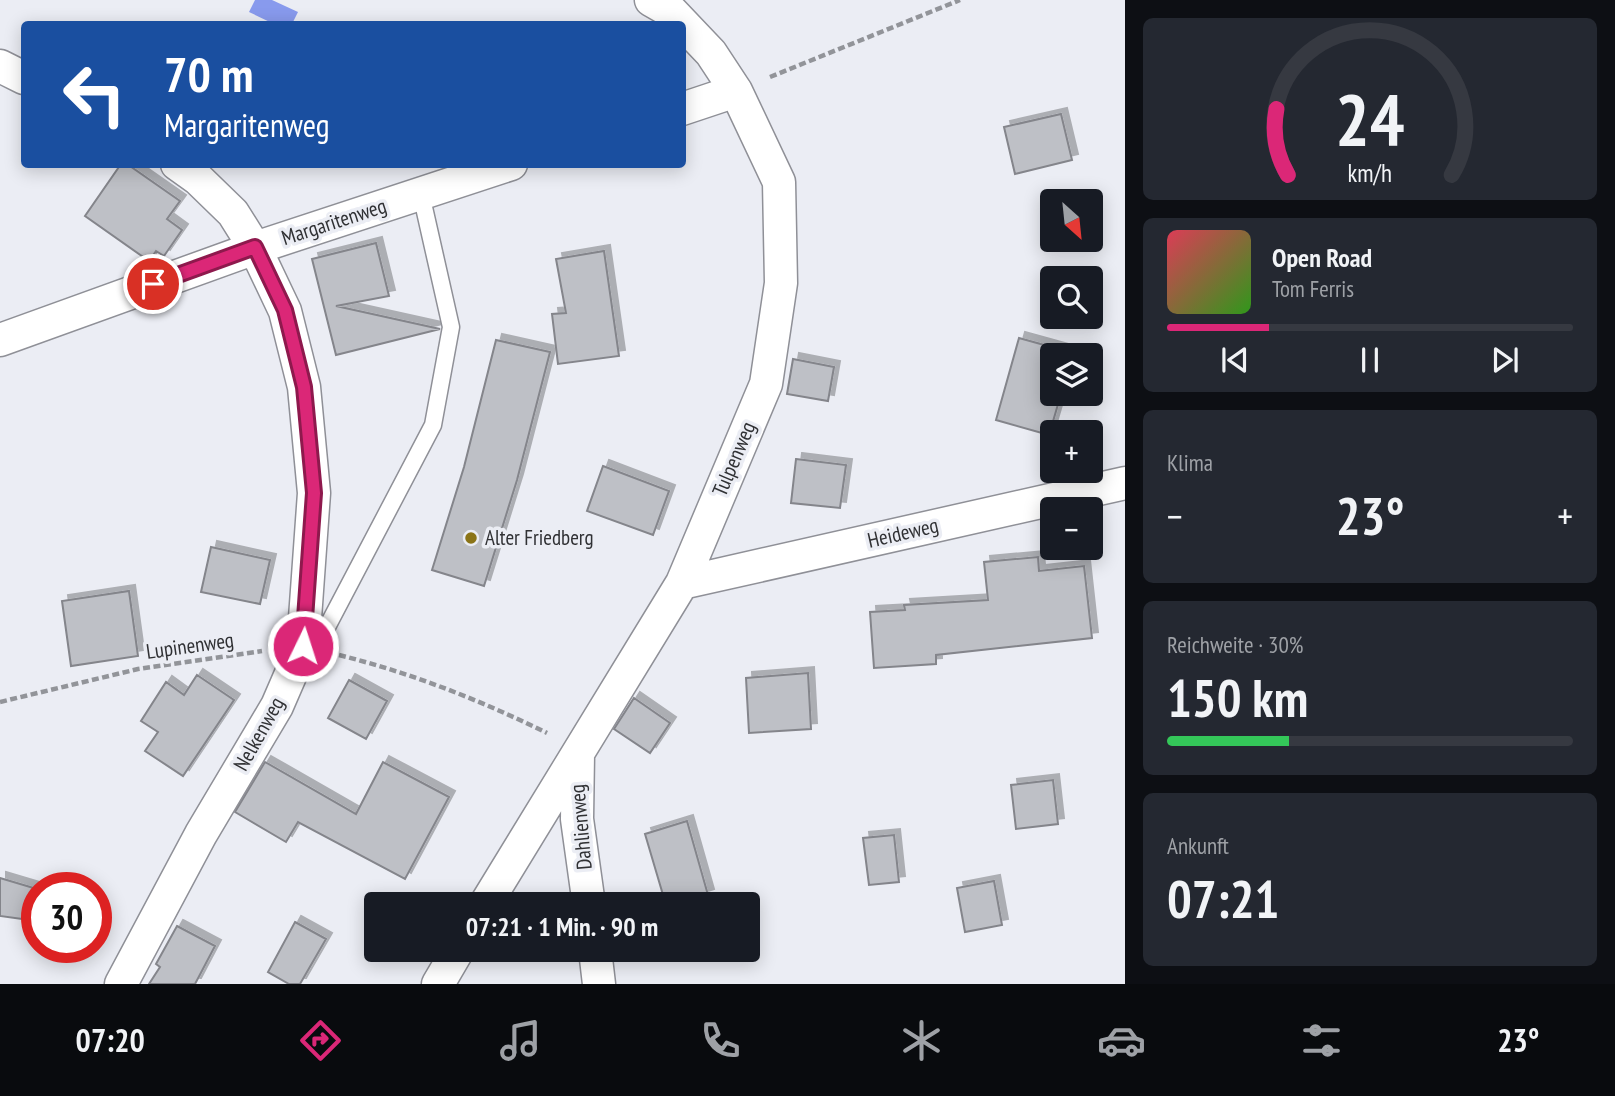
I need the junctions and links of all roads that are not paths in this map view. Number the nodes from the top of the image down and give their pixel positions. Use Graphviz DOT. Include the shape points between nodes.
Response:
graph roads {
  1 [pos="652,0"];
  2 [pos="681,21"];
  3 [pos="686,27"];
  4 [pos="0,66"];
  5 [pos="21,76"];
  6 [pos="736,91"];
  7 [pos="686,107"];
  8 [pos="183,168"];
  9 [pos="499,168"];
  10 [pos="421,194"];
  11 [pos="255,247"];
  12 [pos="0,340"];
  13 [pos="1125,483"];
  14 [pos="681,583"];
  15 [pos="303,646"];
  16 [pos="579,749"];
  17 [pos="493,892"];
  18 [pos="587,892"];
  19 [pos="451,962"];
  20 [pos="596,962"];
  21 [pos="121,984"];
  22 [pos="438,984"];
  23 [pos="599,984"];
  1 -- 2 [label="street, Tulpenweg"];
  3 -- 6 [label="street, Tulpenweg" via="711,53"];
  4 -- 5 [label="street"];
  6 -- 7 [label="street"];
  6 -- 14 [label="street, Tulpenweg" via="779,182 781,283 766,384"];
  8 -- 11 [label="street, Nelkenweg" via="233,213"];
  9 -- 10 [label="street, Margaritenweg"];
  10 -- 11 [label="street, Margaritenweg"];
  10 -- 15 [label="lane" via="451,327 433,425 327,627"];
  11 -- 12 [label="street, Margaritenweg"];
  11 -- 15 [label="street, Nelkenweg" via="285,310 304,387 314,493"];
  13 -- 14 [label="street, Heideweg"];
  14 -- 16 [label="street, Tulpenweg"];
  15 -- 21 [label="street, Nelkenweg" via="277,706 201,834"];
  16 -- 17 [label="street, Tulpenweg"];
  16 -- 18 [label="street, Dahlienweg" via="576,819"];
  19 -- 22 [label="street"];
  20 -- 23 [label="street"];
}
